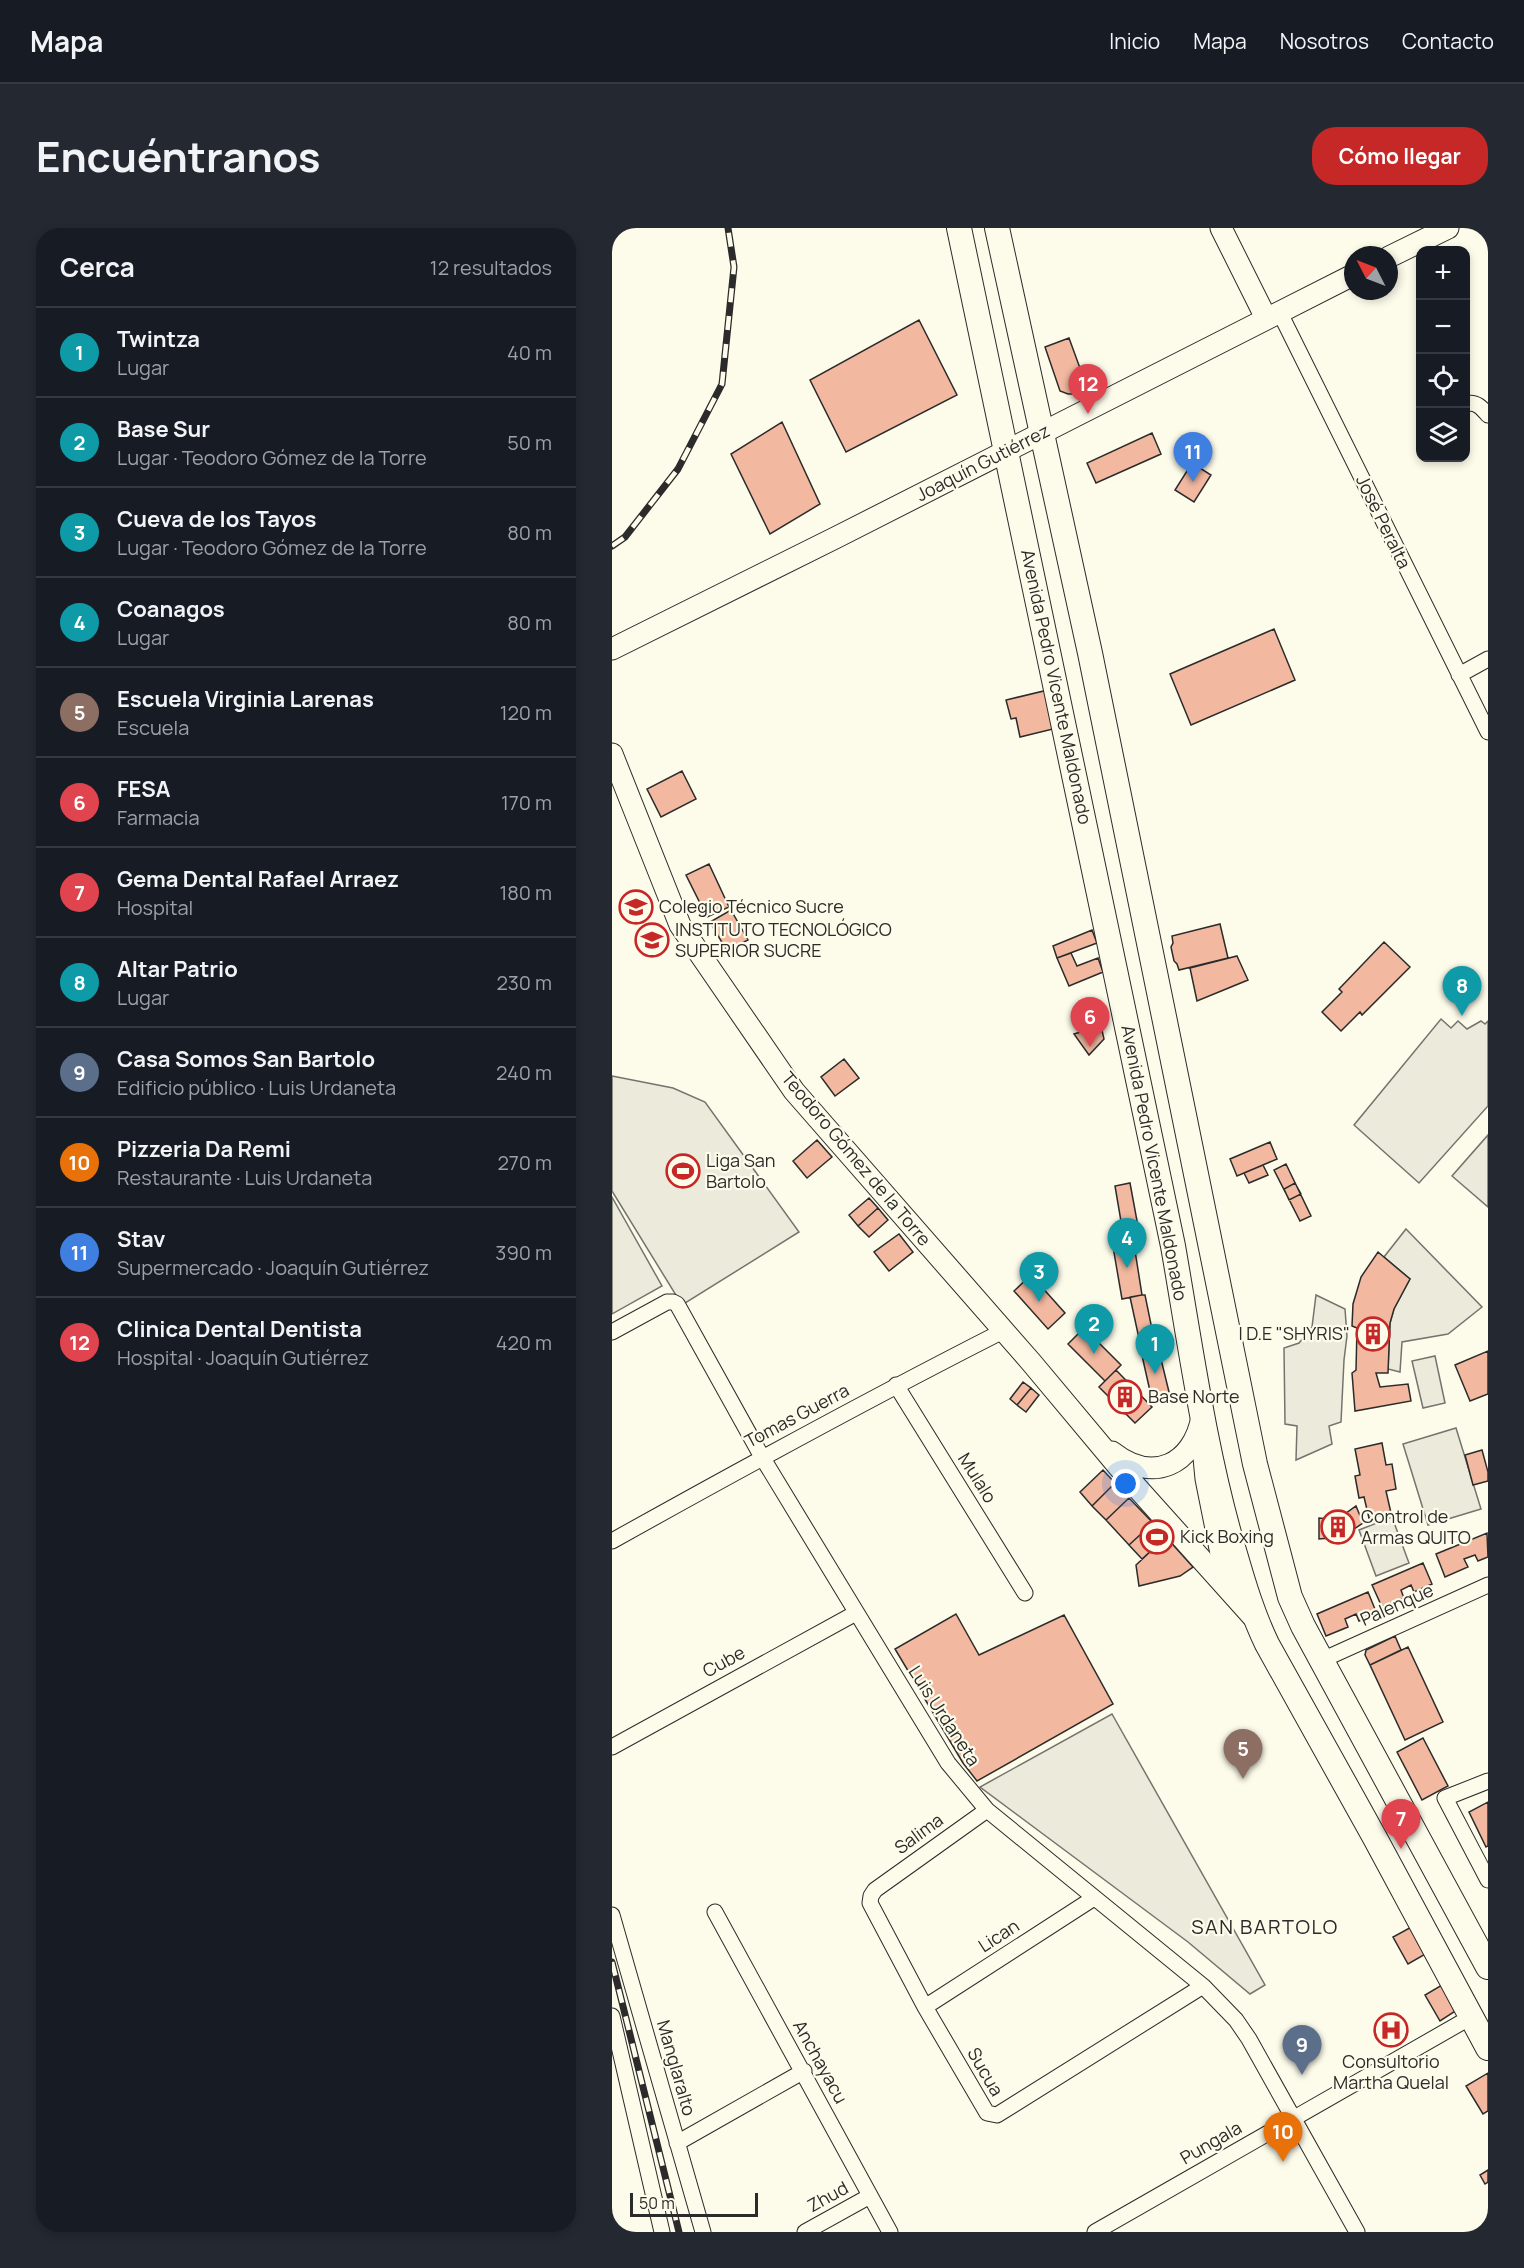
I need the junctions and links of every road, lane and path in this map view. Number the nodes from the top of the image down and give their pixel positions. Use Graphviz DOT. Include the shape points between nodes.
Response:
graph roads {
  1 [pos="959,228"];
  2 [pos="997,228"];
  3 [pos="1221,228"];
  4 [pos="1448,228"];
  5 [pos="1398,253"];
  6 [pos="1344,279"];
  7 [pos="1272,314"];
  8 [pos="1470,403"];
  9 [pos="1488,415"];
  10 [pos="1042,433"];
  11 [pos="1007,451"];
  12 [pos="612,649"];
  13 [pos="1488,659"];
  14 [pos="1459,675"];
  15 [pos="1488,732"];
  16 [pos="612,754"];
  17 [pos="1003,1331"];
  18 [pos="612,1332"];
  19 [pos="896,1385"];
  20 [pos="1200,1425"];
  21 [pos="1096,1440"];
  22 [pos="762,1457"];
  23 [pos="612,1541"];
  24 [pos="1224,1585"];
  25 [pos="1488,1585"];
  26 [pos="1025,1593"];
  27 [pos="856,1612"];
  28 [pos="1255,1619"];
  29 [pos="1322,1660"];
  30 [pos="612,1747"];
  31 [pos="1488,1781"];
  32 [pos="987,1810"];
  33 [pos="1488,1880"];
  34 [pos="875,1890"];
  35 [pos="1094,1898"];
  36 [pos="715,1912"];
  37 [pos="612,1915"];
  38 [pos="1488,1967"];
  39 [pos="1203,1986"];
  40 [pos="925,2007"];
  41 [pos="612,2016"];
  42 [pos="1471,2017"];
  43 [pos="1488,2048"];
  44 [pos="804,2071"];
  45 [pos="1294,2118"];
  46 [pos="677,2143"];
  47 [pos="870,2196"];
  48 [pos="1350,2229"];
  49 [pos="662,2232"];
  50 [pos="703,2232"];
  51 [pos="805,2232"];
  52 [pos="890,2232"];
  53 [pos="1095,2232"];
  1 -- 11 [label="main road, Avenida Pedro Vicente Maldonado"];
  2 -- 10 [label="main road"];
  3 -- 7 [label="street, José Peralta"];
  4 -- 5 [label="street"];
  6 -- 7 [label="street, Joaquín Gutiérrez"];
  7 -- 10 [label="street, Joaquín Gutiérrez"];
  7 -- 14 [label="street, José Peralta"];
  8 -- 9 [label="street" via="1480,406"];
  10 -- 11 [label="street, Joaquín Gutiérrez"];
  10 -- 29 [label="main road" via="1255,1464 1290,1597"];
  11 -- 12 [label="street, Joaquín Gutiérrez"];
  11 -- 20 [label="main road, Avenida Pedro Vicente Maldonado" via="1173,1246"];
  13 -- 14 [label="street"];
  14 -- 15 [label="street, José Peralta"];
  16 -- 17 [label="street, Teodoro Gómez de la Torre" via="680,925 794,1091"];
  17 -- 19 [label="street, Tomas Guerra"];
  17 -- 21 [label="street, Teodoro Gómez de la Torre"];
  18 -- 22 [label="street, Luis Urdaneta" via="668,1302 675,1303"];
  19 -- 22 [label="street, Tomas Guerra"];
  19 -- 26 [label="street, Mulalo"];
  20 -- 21 [label="street, Teodoro Gómez de la Torre" via="1191,1449 1164,1466 1147,1468 1131,1464"];
  20 -- 24 [label="street" via="1203,1479"];
  20 -- 28 [label="main road, Avenida Pedro Vicente Maldonado"];
  21 -- 24 [label="street, Teodoro Gómez de la Torre"];
  22 -- 23 [label="street, Tomas Guerra"];
  22 -- 27 [label="street, Luis Urdaneta"];
  24 -- 28 [label="street, Teodoro Gómez de la Torre"];
  25 -- 29 [label="street, Palenque"];
  27 -- 30 [label="street, Cube"];
  27 -- 32 [label="street, Luis Urdaneta" via="937,1748"];
  28 -- 42 [label="main road, Avenida Pedro Vicente Maldonado"];
  29 -- 38 [label="main road"];
  31 -- 33 [label="street" via="1445,1798"];
  32 -- 34 [label="street, Salima"];
  32 -- 35 [label="street, Luis Urdaneta"];
  34 -- 40 [label="street, Sucua" via="870,1904"];
  35 -- 39 [label="street, Luis Urdaneta"];
  35 -- 40 [label="street, Lican"];
  36 -- 44 [label="street, Anchayacu"];
  37 -- 46 [label="street, Manglaralto"];
  39 -- 40 [label="street, Sucua" via="993,2116 985,2111"];
  39 -- 45 [label="street, Luis Urdaneta" via="1236,2020"];
  41 -- 49 [label="street"];
  42 -- 43 [label="main road, Avenida Pedro Vicente Maldonado"];
  42 -- 45 [label="street, Pungala"];
  44 -- 46 [label="street"];
  44 -- 47 [label="street, Anchayacu"];
  45 -- 48 [label="street, Luis Urdaneta"];
  45 -- 53 [label="street, Pungala"];
  46 -- 50 [label="street, Manglaralto"];
  47 -- 51 [label="street, Zhud"];
  47 -- 52 [label="street, Anchayacu"];
}
